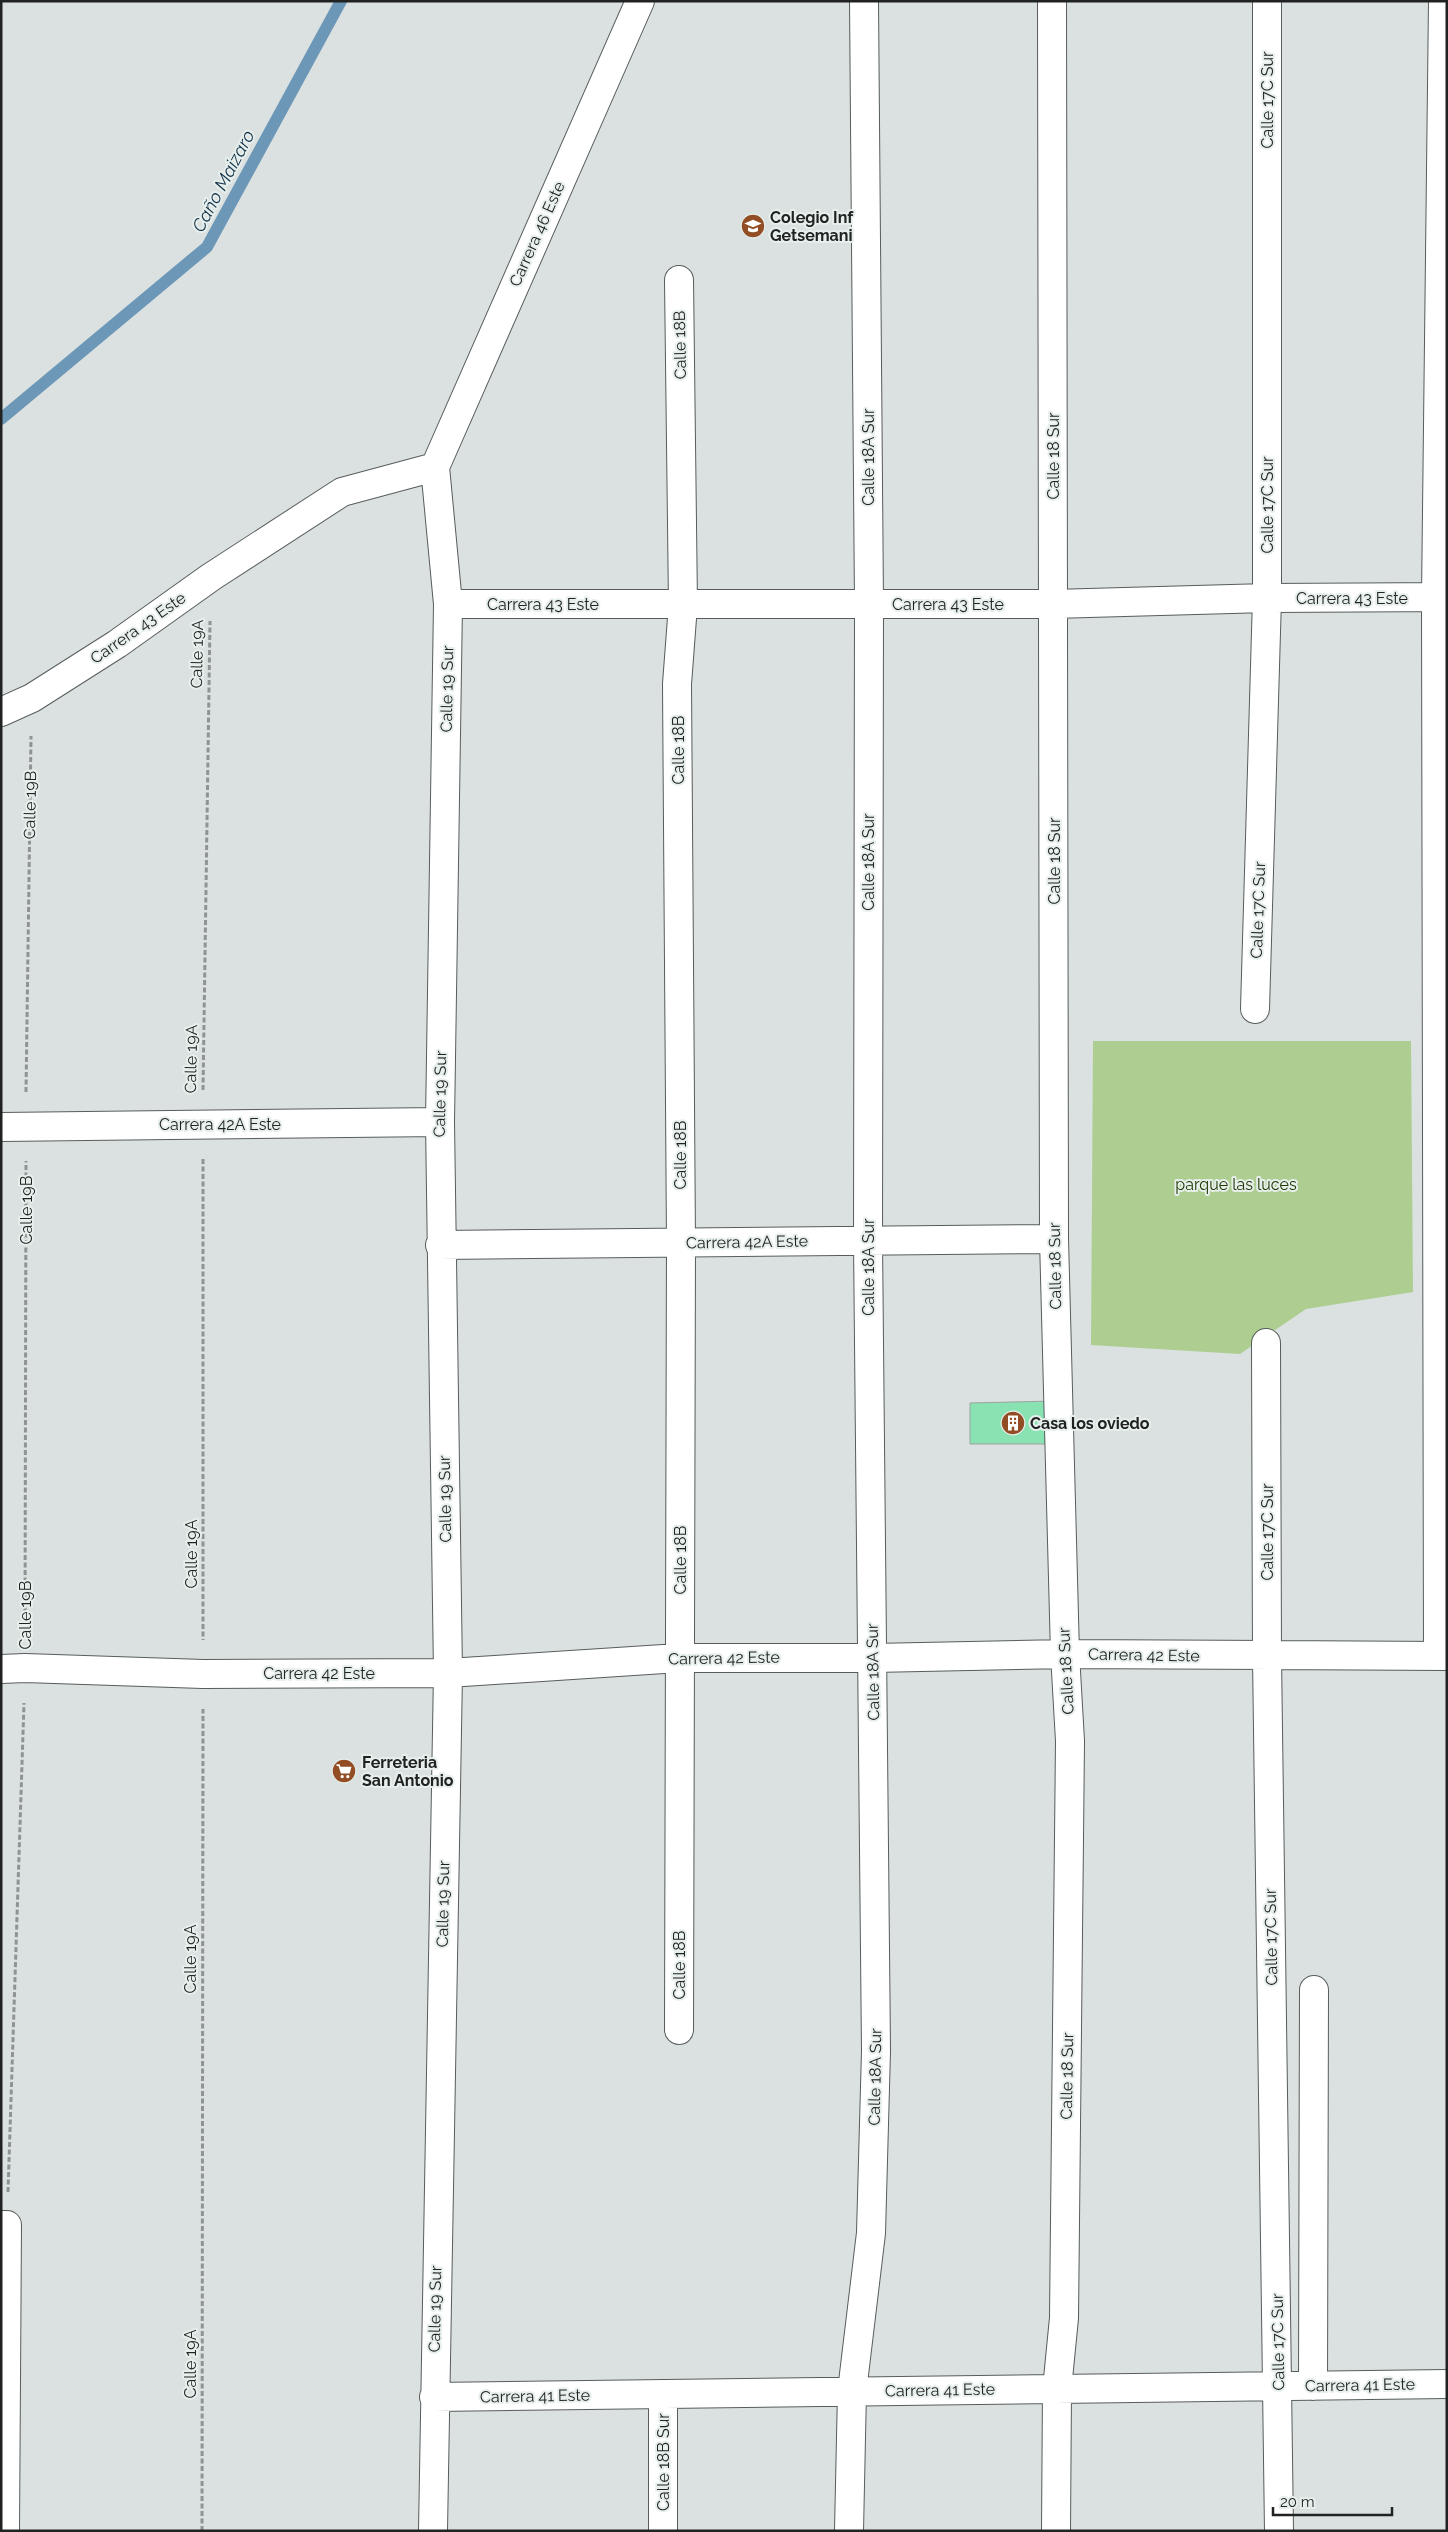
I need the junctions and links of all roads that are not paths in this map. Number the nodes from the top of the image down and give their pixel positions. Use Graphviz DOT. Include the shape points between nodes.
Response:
graph roads {
  1 [pos="640,1"];
  2 [pos="864,1"];
  3 [pos="1052,1"];
  4 [pos="1267,1"];
  5 [pos="1443,1"];
  6 [pos="679,280"];
  7 [pos="435,468"];
  8 [pos="1441,597"];
  9 [pos="1267,598"];
  10 [pos="448,604"];
  11 [pos="869,604"];
  12 [pos="1053,604"];
  13 [pos="683,605"];
  14 [pos="1,712"];
  15 [pos="1255,1009"];
  16 [pos="440,1122"];
  17 [pos="13,1126"];
  18 [pos="1054,1240"];
  19 [pos="868,1241"];
  20 [pos="681,1243"];
  21 [pos="440,1245"];
  22 [pos="1266,1343"];
  23 [pos="1065,1654"];
  24 [pos="1267,1656"];
  25 [pos="1442,1656"];
  26 [pos="679,1658"];
  27 [pos="873,1658"];
  28 [pos="13,1668"];
  29 [pos="448,1673"];
  30 [pos="1314,1990"];
  31 [pos="679,2030"];
  32 [pos="4,2225"];
  33 [pos="1447,2384"];
  34 [pos="1278,2386"];
  35 [pos="1312,2386"];
  36 [pos="1057,2389"];
  37 [pos="852,2392"];
  38 [pos="663,2394"];
  39 [pos="434,2397"];
  40 [pos="5,2531"];
  41 [pos="433,2531"];
  42 [pos="663,2531"];
  43 [pos="849,2531"];
  44 [pos="1056,2531"];
  45 [pos="1279,2531"];
  1 -- 7 [label="street, Carrera 46 Este"];
  2 -- 11 [label="street, Calle 18A Sur"];
  3 -- 12 [label="street, Calle 18 Sur"];
  4 -- 9 [label="street, Calle 17C Sur"];
  5 -- 8 [label="street"];
  6 -- 13 [label="street, Calle 18B"];
  7 -- 10 [label="street, Calle 19 Sur"];
  7 -- 14 [label="street, Carrera 43 Este" via="342,492 211,577 117,644 32,698"];
  8 -- 9 [label="street, Carrera 43 Este"];
  8 -- 25 [label="street"];
  9 -- 12 [label="street, Carrera 43 Este"];
  9 -- 15 [label="street, Calle 17C Sur"];
  10 -- 13 [label="street, Carrera 43 Este"];
  10 -- 16 [label="street, Calle 19 Sur"];
  11 -- 12 [label="street, Carrera 43 Este"];
  11 -- 13 [label="street, Carrera 43 Este"];
  11 -- 19 [label="street, Calle 18A Sur"];
  12 -- 18 [label="street, Calle 18 Sur"];
  13 -- 20 [label="street, Calle 18B" via="677,684"];
  16 -- 17 [label="street, Carrera 42A Este"];
  16 -- 21 [label="street, Calle 19 Sur"];
  18 -- 19 [label="street, Carrera 42A Este"];
  18 -- 23 [label="street, Calle 18 Sur"];
  19 -- 20 [label="street, Carrera 42A Este"];
  19 -- 27 [label="street, Calle 18A Sur"];
  20 -- 21 [label="street, Carrera 42A Este"];
  20 -- 26 [label="street, Calle 18B"];
  21 -- 29 [label="street, Calle 19 Sur"];
  22 -- 24 [label="street, Calle 17C Sur"];
  23 -- 24 [label="street, Carrera 42 Este"];
  23 -- 27 [label="street, Carrera 42 Este"];
  23 -- 36 [label="street, Calle 18 Sur" via="1070,1741 1064,2308"];
  24 -- 25 [label="street, Carrera 42 Este"];
  24 -- 34 [label="street, Calle 17C Sur"];
  26 -- 27 [label="street, Carrera 42 Este"];
  26 -- 29 [label="street, Carrera 42 Este"];
  26 -- 31 [label="street, Calle 18B"];
  27 -- 37 [label="street, Calle 18A Sur" via="876,2061 871,2233"];
  28 -- 29 [label="street, Carrera 42 Este" via="203,1674"];
  29 -- 39 [label="street, Calle 19 Sur"];
  30 -- 35 [label="street"];
  32 -- 40 [label="street"];
  33 -- 35 [label="street, Carrera 41 Este"];
  34 -- 35 [label="street, Carrera 41 Este"];
  34 -- 36 [label="street, Carrera 41 Este"];
  34 -- 45 [label="street, Calle 17C Sur"];
  36 -- 37 [label="street, Carrera 41 Este"];
  36 -- 44 [label="street, Calle 18 Sur"];
  37 -- 38 [label="street, Carrera 41 Este"];
  37 -- 43 [label="street, Calle 18A Sur"];
  38 -- 39 [label="street, Carrera 41 Este"];
  38 -- 42 [label="street, Calle 18B Sur"];
  39 -- 41 [label="street, Calle 19 Sur"];
}
